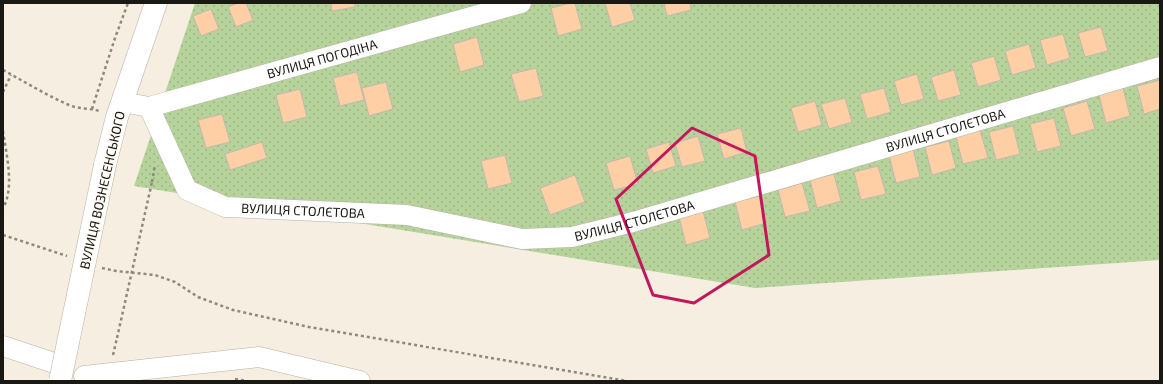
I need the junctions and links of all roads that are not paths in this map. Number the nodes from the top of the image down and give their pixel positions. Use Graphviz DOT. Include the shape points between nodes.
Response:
graph roads {
  1 [pos="156,3"];
  2 [pos="521,3"];
  3 [pos="1160,67"];
  4 [pos="148,107"];
  5 [pos="120,110"];
  6 [pos="3,346"];
  7 [pos="62,374"];
  8 [pos="84,376"];
  9 [pos="360,381"];
  1 -- 5 [label="main road, ВУЛИЦЯ ВОЗНЕСЕНСЬКОГО"];
  2 -- 4 [label="street, ВУЛИЦЯ ПОГОДІНА"];
  3 -- 4 [label="street, ВУЛИЦЯ СТОЛЄТОВА" via="633,222 572,237 522,239 407,215 225,207 187,190"];
  4 -- 5 [label="street, ВУЛИЦЯ ПОГОДІНА"];
  5 -- 7 [label="main road, ВУЛИЦЯ ВОЗНЕСЕНСЬКОГО, bridge" via="105,165"];
  6 -- 7 [label="street"];
  8 -- 9 [label="street" via="259,358"];
}
